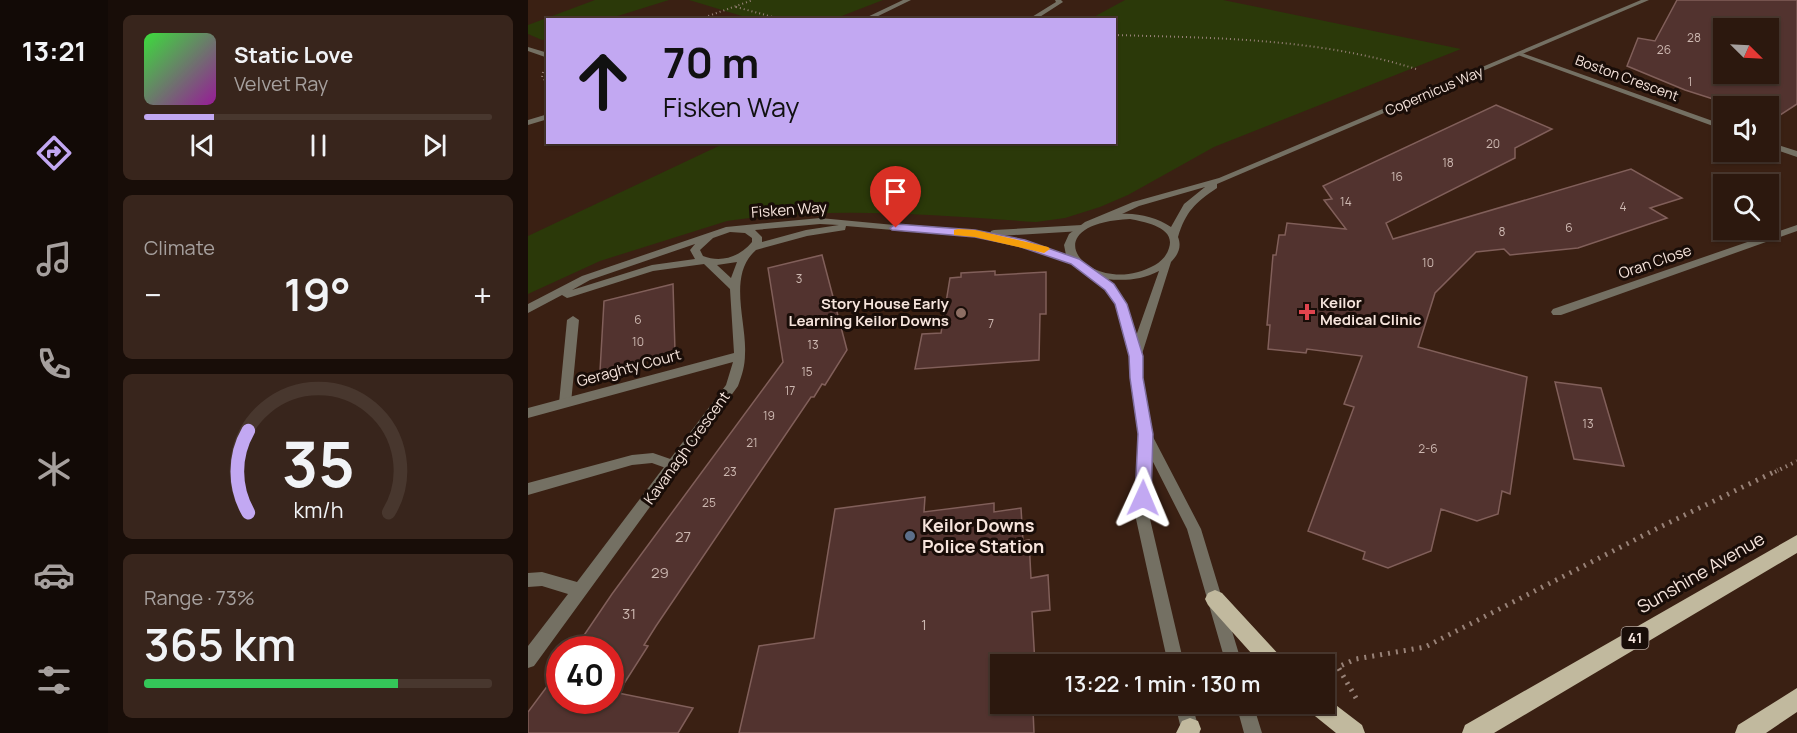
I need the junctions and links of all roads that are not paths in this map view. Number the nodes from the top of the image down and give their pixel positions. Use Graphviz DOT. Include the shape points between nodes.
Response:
graph roads {
  1 [pos="908,0"];
  2 [pos="1069,0"];
  3 [pos="1646,0"];
  4 [pos="1059,1"];
  5 [pos="868,18"];
  6 [pos="1033,18"];
  7 [pos="528,49"];
  8 [pos="1520,54"];
  9 [pos="546,55"];
  10 [pos="546,117"];
  11 [pos="528,123"];
  12 [pos="1713,124"];
  13 [pos="1779,148"];
  14 [pos="1797,154"];
  15 [pos="1222,180"];
  16 [pos="1096,221"];
  17 [pos="876,226"];
  18 [pos="739,228"];
  19 [pos="1082,228"];
  20 [pos="1797,228"];
  21 [pos="975,234"];
  22 [pos="709,236"];
  23 [pos="1174,236"];
  24 [pos="750,251"];
  25 [pos="1075,261"];
  26 [pos="706,262"];
  27 [pos="1167,264"];
  28 [pos="1092,273"];
  29 [pos="733,286"];
  30 [pos="531,307"];
  31 [pos="1557,312"];
  32 [pos="573,321"];
  33 [pos="739,356"];
  34 [pos="1136,356"];
  35 [pos="565,403"];
  36 [pos="528,413"];
  37 [pos="1145,434"];
  38 [pos="674,466"];
  39 [pos="528,489"];
  40 [pos="1797,543"];
  41 [pos="528,580"];
  42 [pos="580,590"];
  43 [pos="1215,598"];
  44 [pos="1174,654"];
  45 [pos="1231,654"];
  46 [pos="1265,654"];
  47 [pos="528,660"];
  48 [pos="1797,699"];
  49 [pos="1186,714"];
  50 [pos="1248,714"];
  51 [pos="1330,714"];
  52 [pos="1190,732"];
  53 [pos="1253,733"];
  54 [pos="1354,733"];
  55 [pos="1473,733"];
  56 [pos="1746,733"];
  1 -- 5 [label="street"];
  2 -- 4 [label="street"];
  3 -- 8 [label="street, Copernicus Way"];
  4 -- 6 [label="street"];
  7 -- 9 [label="street"];
  8 -- 12 [label="street, Boston Crescent"];
  8 -- 15 [label="street, Copernicus Way"];
  10 -- 11 [label="street"];
  13 -- 14 [label="street"];
  15 -- 16 [label="street, Copernicus Way" via="1136,204"];
  15 -- 23 [label="street, Copernicus Way" via="1185,209 1176,222"];
  16 -- 19 [label="street"];
  16 -- 23 [label="street" via="1118,216 1142,217 1162,224"];
  17 -- 18 [label="street, Fisken Way" via="808,221"];
  17 -- 21 [label="street, Fisken Way"];
  17 -- 24 [label="street, Fisken Way" via="806,233"];
  18 -- 22 [label="street, Fisken Way"];
  18 -- 24 [label="street" via="758,237"];
  19 -- 21 [label="street, Fisken Way"];
  19 -- 25 [label="street" via="1071,241"];
  20 -- 31 [label="street, Oran Close"];
  21 -- 25 [label="street, Fisken Way" via="1021,243"];
  22 -- 26 [label="street" via="695,250"];
  22 -- 30 [label="street, Fisken Way" via="586,278"];
  23 -- 27 [label="street" via="1175,255"];
  24 -- 26 [label="street, Fisken Way" via="723,262"];
  24 -- 29 [label="street, Kavanagh Crescent"];
  25 -- 28 [label="street"];
  26 -- 29 [label="street"];
  26 -- 30 [label="street, Fisken Way" via="652,268"];
  27 -- 28 [label="street" via="1155,272 1124,278"];
  27 -- 34 [label="street"];
  28 -- 34 [label="street" via="1121,304"];
  29 -- 33 [label="street, Kavanagh Crescent"];
  32 -- 35 [label="street"];
  33 -- 35 [label="street, Geraghty Court"];
  33 -- 38 [label="street, Kavanagh Crescent" via="732,386"];
  34 -- 37 [label="street"];
  35 -- 36 [label="street, Geraghty Court"];
  37 -- 43 [label="street" via="1194,529"];
  37 -- 44 [label="street" via="1143,519"];
  38 -- 39 [label="street" via="653,458 632,460"];
  38 -- 42 [label="street, Kavanagh Crescent"];
  40 -- 55 [label="main road, Sunshine Avenue / 41"];
  41 -- 42 [label="street" via="542,579"];
  42 -- 47 [label="street, Kavanagh Crescent"];
  43 -- 45 [label="street"];
  43 -- 46 [label="main road"];
  48 -- 56 [label="main road"];
  49 -- 52 [label="street"];
  50 -- 53 [label="street"];
  51 -- 54 [label="main road"];
}
